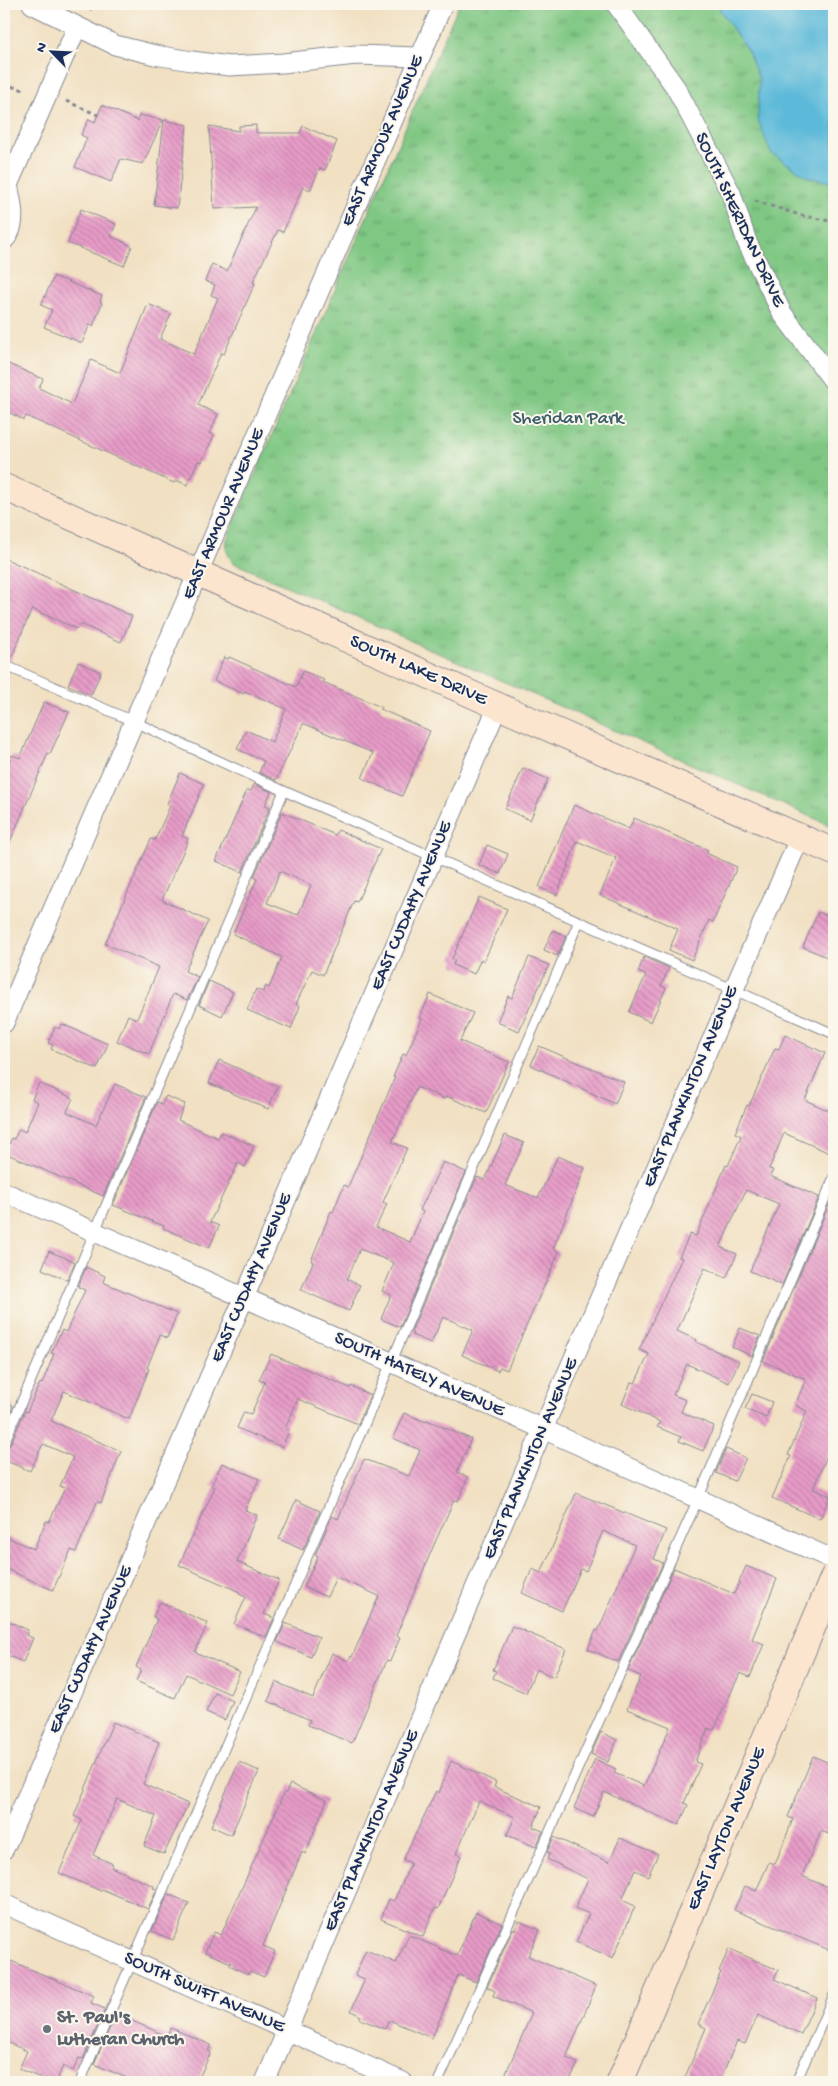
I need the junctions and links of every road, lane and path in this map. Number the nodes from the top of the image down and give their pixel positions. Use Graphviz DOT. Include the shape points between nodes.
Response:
graph roads {
  1 [pos="32,4"];
  2 [pos="443,4"];
  3 [pos="616,4"];
  4 [pos="77,27"];
  5 [pos="418,57"];
  6 [pos="48,93"];
  7 [pos="98,115"];
  8 [pos="6,186"];
  9 [pos="731,193"];
  10 [pos="834,222"];
  11 [pos="4,240"];
  12 [pos="834,382"];
  13 [pos="4,487"];
  14 [pos="199,574"];
  15 [pos="4,665"];
  16 [pos="498,706"];
  17 [pos="135,722"];
  18 [pos="284,791"];
  19 [pos="800,837"];
  20 [pos="834,852"];
  21 [pos="433,857"];
  22 [pos="578,922"];
  23 [pos="734,990"];
  24 [pos="4,1023"];
  25 [pos="834,1034"];
  26 [pos="834,1177"];
  27 [pos="4,1192"];
  28 [pos="95,1233"];
  29 [pos="244,1298"];
  30 [pos="392,1363"];
  31 [pos="543,1429"];
  32 [pos="4,1443"];
  33 [pos="698,1499"];
  34 [pos="834,1560"];
  35 [pos="834,1576"];
  36 [pos="4,1849"];
  37 [pos="4,1904"];
  38 [pos="132,1962"];
  39 [pos="834,1995"];
  40 [pos="288,2031"];
  41 [pos="80,2082"];
  42 [pos="265,2082"];
  43 [pos="404,2082"];
  44 [pos="438,2082"];
  45 [pos="620,2082"];
  46 [pos="796,2082"];
  1 -- 4 [label="street"];
  2 -- 5 [label="street, EAST ARMOUR AVENUE"];
  3 -- 9 [label="street, SOUTH SHERIDAN DRIVE" via="676,88"];
  4 -- 5 [label="street" via="115,45 156,56 229,66 356,54"];
  4 -- 6 [label="street"];
  5 -- 14 [label="street, EAST ARMOUR AVENUE"];
  6 -- 7 [label="path"];
  6 -- 8 [label="street"];
  8 -- 11 [label="street" via="13,218"];
  9 -- 10 [label="path"];
  9 -- 12 [label="street, SOUTH SHERIDAN DRIVE" via="747,242 782,313"];
  13 -- 14 [label="main road, SOUTH LAKE DRIVE"];
  14 -- 16 [label="main road, SOUTH LAKE DRIVE"];
  14 -- 17 [label="street, EAST ARMOUR AVENUE"];
  15 -- 17 [label="lane"];
  16 -- 19 [label="main road, SOUTH LAKE DRIVE"];
  16 -- 21 [label="street, EAST CUDAHY AVENUE"];
  17 -- 18 [label="lane"];
  17 -- 24 [label="street, EAST ARMOUR AVENUE"];
  18 -- 21 [label="lane"];
  18 -- 28 [label="lane"];
  19 -- 20 [label="main road, SOUTH LAKE DRIVE"];
  19 -- 23 [label="street, EAST PLANKINTON AVENUE"];
  21 -- 22 [label="lane"];
  21 -- 29 [label="street, EAST CUDAHY AVENUE"];
  22 -- 23 [label="lane"];
  22 -- 30 [label="lane"];
  23 -- 25 [label="lane"];
  23 -- 31 [label="street, EAST PLANKINTON AVENUE"];
  26 -- 33 [label="lane"];
  27 -- 28 [label="street, SOUTH HATELY AVENUE"];
  28 -- 29 [label="street, SOUTH HATELY AVENUE"];
  28 -- 32 [label="lane"];
  29 -- 30 [label="street, SOUTH HATELY AVENUE"];
  29 -- 36 [label="street, EAST CUDAHY AVENUE"];
  30 -- 31 [label="street, SOUTH HATELY AVENUE"];
  30 -- 38 [label="lane"];
  31 -- 33 [label="street, SOUTH HATELY AVENUE"];
  31 -- 40 [label="street, EAST PLANKINTON AVENUE"];
  33 -- 34 [label="street, SOUTH HATELY AVENUE"];
  33 -- 44 [label="lane"];
  35 -- 45 [label="main road, EAST LAYTON AVENUE"];
  37 -- 38 [label="street, SOUTH SWIFT AVENUE"];
  38 -- 40 [label="street, SOUTH SWIFT AVENUE"];
  38 -- 41 [label="lane"];
  39 -- 46 [label="lane"];
  40 -- 42 [label="street, EAST PLANKINTON AVENUE"];
  40 -- 43 [label="street, SOUTH SWIFT AVENUE"];
}
